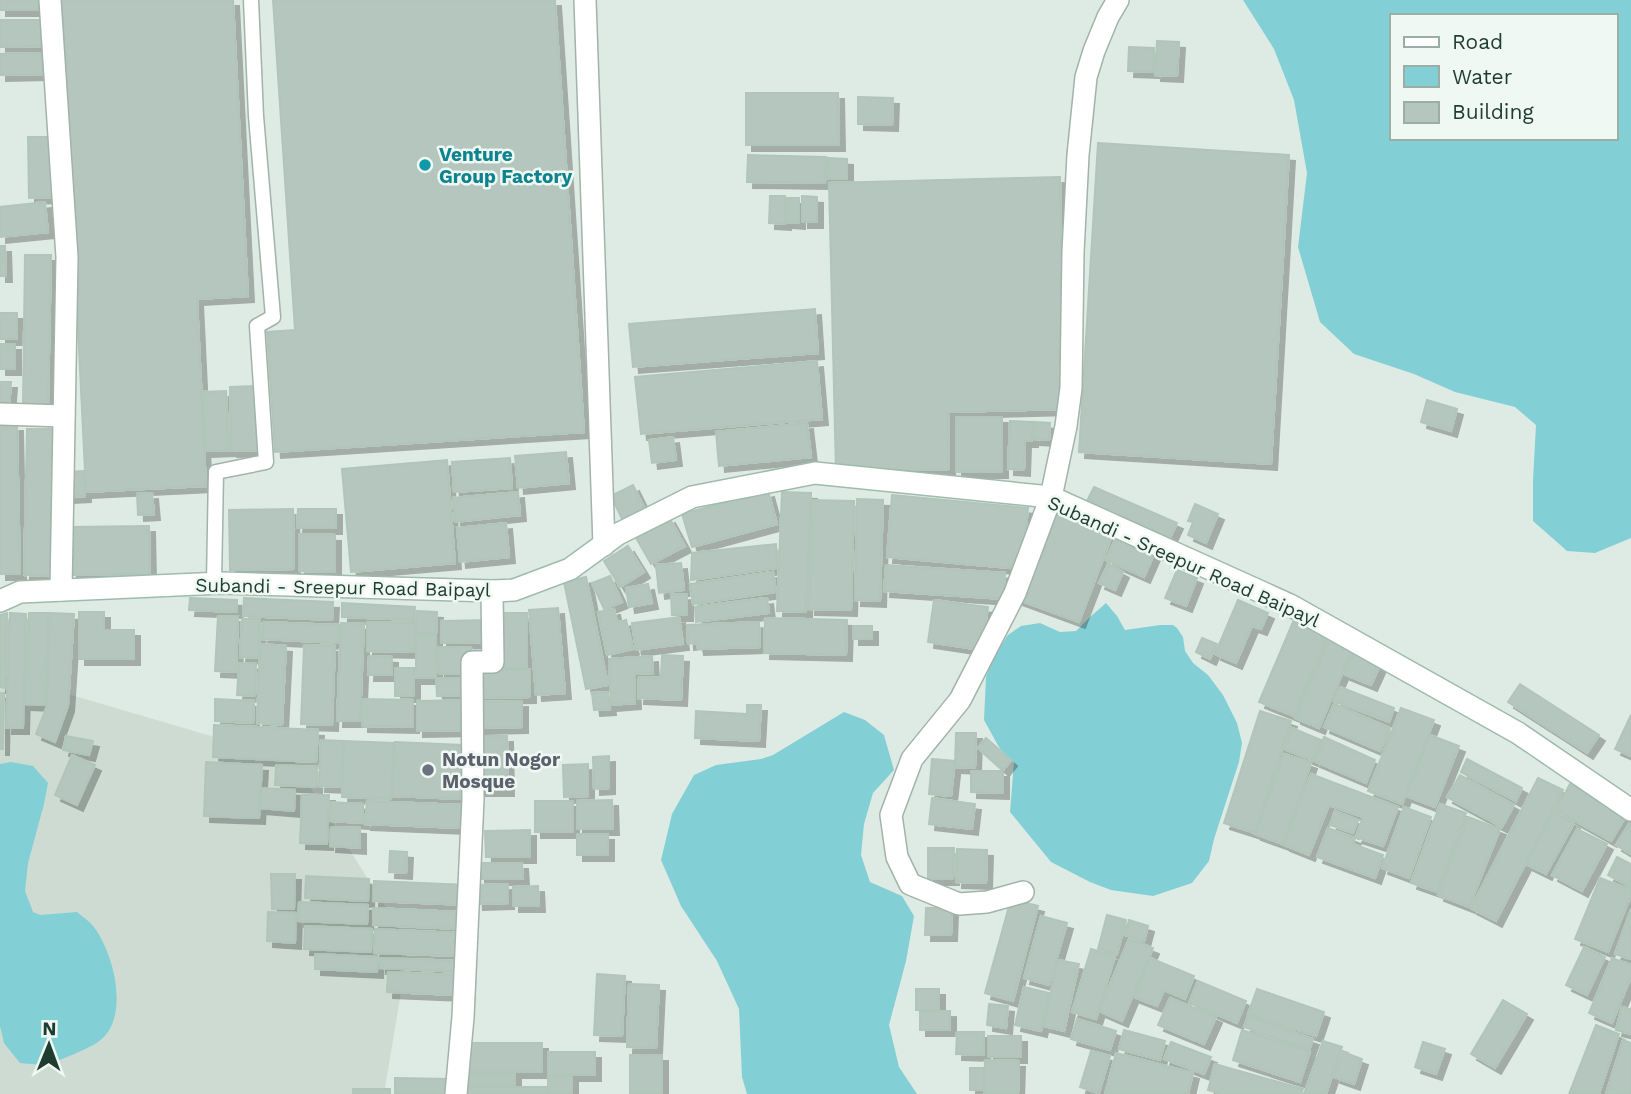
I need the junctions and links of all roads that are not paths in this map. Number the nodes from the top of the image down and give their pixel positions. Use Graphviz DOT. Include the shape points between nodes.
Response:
graph roads {
  1 [pos="50,0"];
  2 [pos="251,0"];
  3 [pos="585,0"];
  4 [pos="1118,0"];
  5 [pos="0,414"];
  6 [pos="64,416"];
  7 [pos="1051,497"];
  8 [pos="604,545"];
  9 [pos="214,583"];
  10 [pos="61,590"];
  11 [pos="492,591"];
  12 [pos="0,601"];
  13 [pos="1631,810"];
  14 [pos="1023,891"];
  15 [pos="456,1094"];
  1 -- 6 [label="street" via="67,257"];
  2 -- 9 [label="lane" via="273,317 257,326 266,462 216,472"];
  3 -- 8 [label="street"];
  4 -- 7 [label="street" via="1086,77 1073,252 1072,388"];
  5 -- 6 [label="street"];
  6 -- 10 [label="street"];
  7 -- 8 [label="street, Subandi - Sreepur Road Baipayl" via="815,473 692,497"];
  7 -- 13 [label="street, Subandi - Sreepur Road Baipayl" via="1290,605 1518,733"];
  7 -- 14 [label="street" via="1015,593 960,699 912,759 891,815 897,857 910,884 959,904 987,902"];
  8 -- 11 [label="street, Subandi - Sreepur Road Baipayl" via="570,569 514,590"];
  9 -- 10 [label="street, Subandi - Sreepur Road Baipayl"];
  9 -- 11 [label="street, Subandi - Sreepur Road Baipayl"];
  10 -- 12 [label="street, Subandi - Sreepur Road Baipayl" via="20,592"];
  11 -- 15 [label="street" via="493,662 472,662 473,799"];
}
